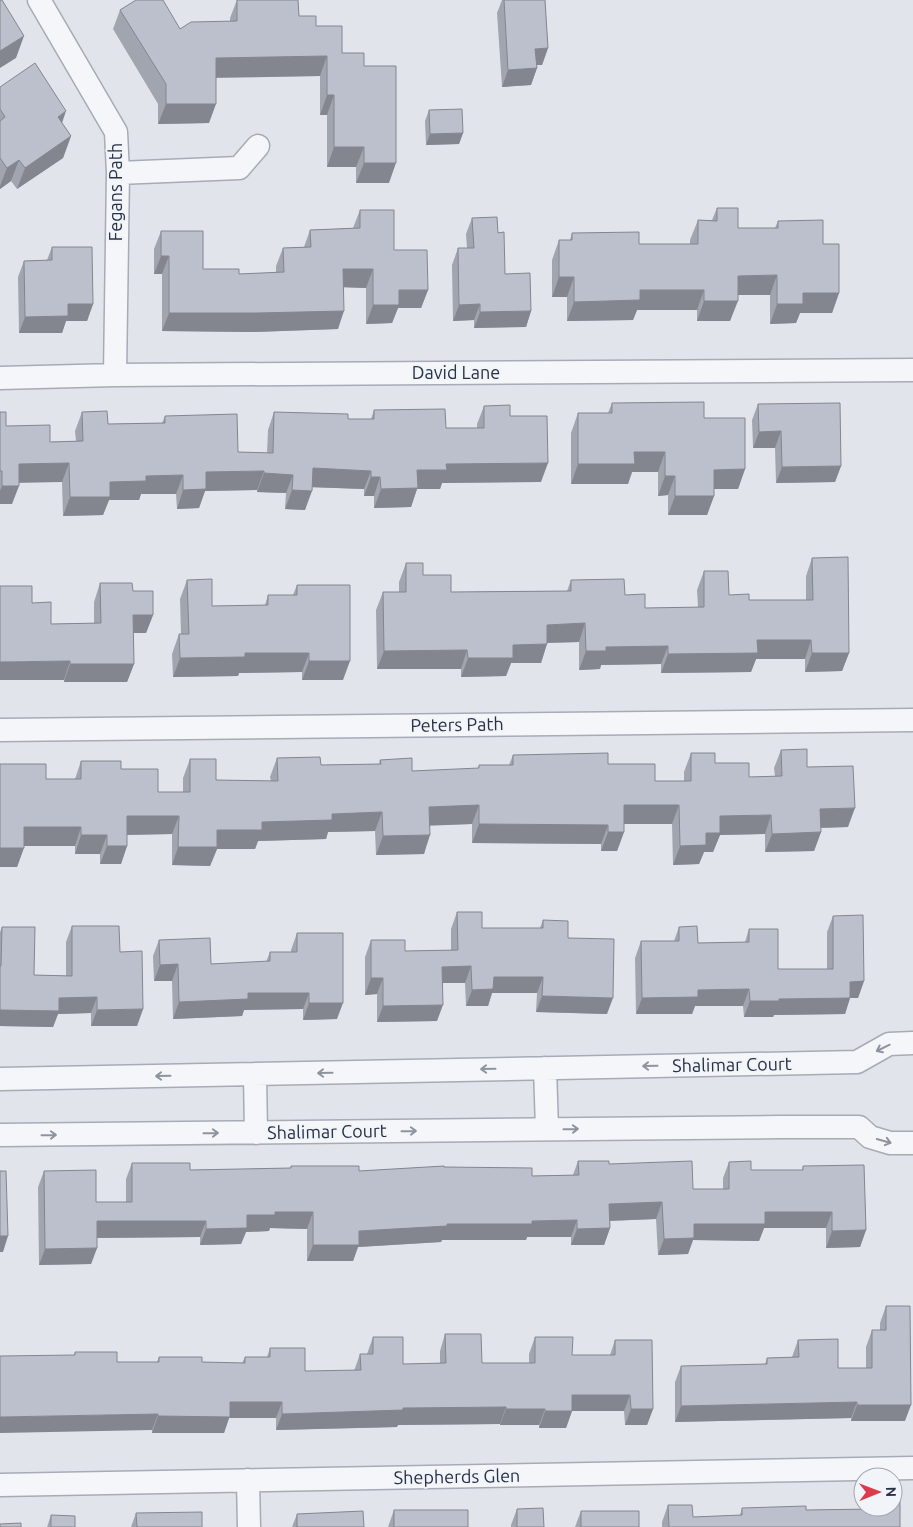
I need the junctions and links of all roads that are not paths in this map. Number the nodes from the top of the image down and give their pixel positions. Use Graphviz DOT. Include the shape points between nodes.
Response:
graph roads {
  1 [pos="39,0"];
  2 [pos="258,146"];
  3 [pos="118,173"];
  4 [pos="913,370"];
  5 [pos="116,375"];
  6 [pos="0,378"];
  7 [pos="913,720"];
  8 [pos="0,730"];
  9 [pos="913,1043"];
  10 [pos="545,1068"];
  11 [pos="255,1074"];
  12 [pos="0,1079"];
  13 [pos="547,1129"];
  14 [pos="256,1132"];
  15 [pos="0,1135"];
  16 [pos="913,1143"];
  17 [pos="913,1468"];
  18 [pos="248,1480"];
  19 [pos="0,1485"];
  20 [pos="249,1527"];
  1 -- 3 [label="street, Fegans Path" via="116,132"];
  2 -- 3 [label="street" via="239,168"];
  3 -- 5 [label="street, Fegans Path"];
  4 -- 5 [label="street, David Lane"];
  5 -- 6 [label="street, David Lane"];
  7 -- 8 [label="street, Peters Path"];
  9 -- 10 [label="street, Shalimar Court, one-way" via="888,1044 857,1062"];
  10 -- 11 [label="street, Shalimar Court, one-way"];
  10 -- 13 [label="street"];
  11 -- 12 [label="street, Shalimar Court, one-way"];
  11 -- 14 [label="street, Shalimar Court"];
  14 -- 13 [label="street, Shalimar Court, one-way"];
  13 -- 16 [label="street, Shalimar Court, one-way" via="859,1127 870,1137 890,1143"];
  15 -- 14 [label="street, Shalimar Court, one-way"];
  17 -- 18 [label="street, Shepherds Glen"];
  18 -- 19 [label="street, Shepherds Glen"];
  18 -- 20 [label="street"];
}
